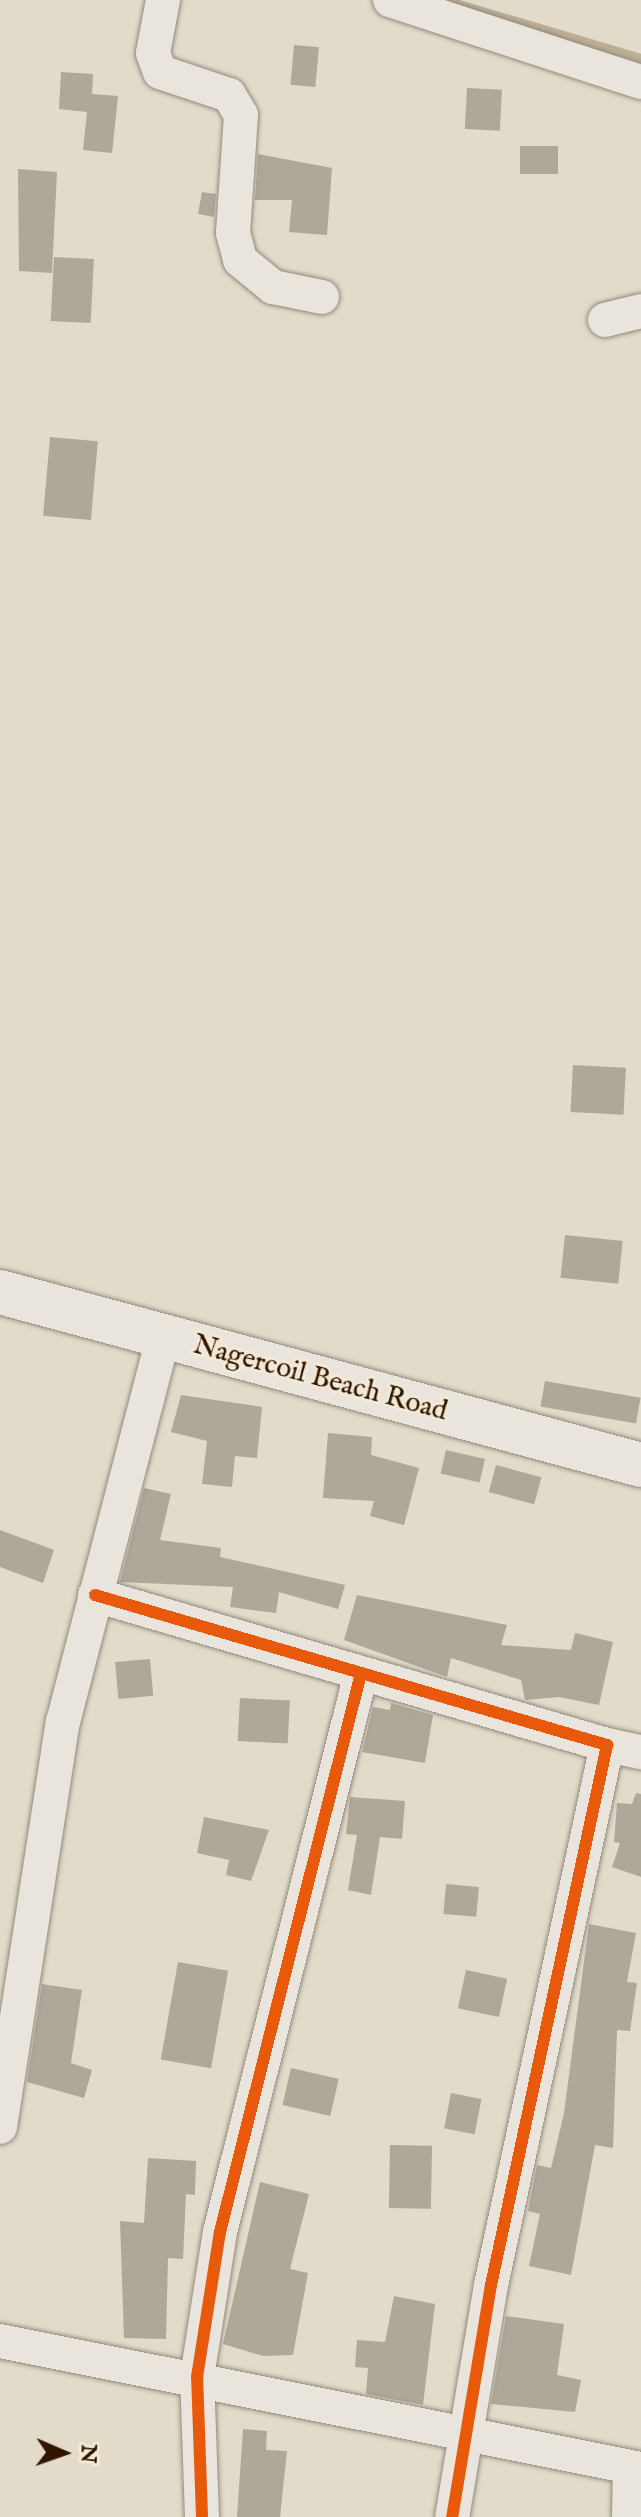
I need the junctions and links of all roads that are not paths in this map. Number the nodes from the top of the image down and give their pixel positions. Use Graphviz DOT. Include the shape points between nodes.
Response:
graph roads {
  1 [pos="163,0"];
  2 [pos="390,0"];
  3 [pos="641,82"];
  4 [pos="322,297"];
  5 [pos="641,311"];
  6 [pos="605,320"];
  7 [pos="0,1292"];
  8 [pos="163,1337"];
  9 [pos="641,1465"];
  10 [pos="95,1595"];
  11 [pos="360,1677"];
  12 [pos="607,1745"];
  13 [pos="641,1752"];
  14 [pos="0,2127"];
  15 [pos="0,2341"];
  16 [pos="197,2377"];
  17 [pos="464,2433"];
  18 [pos="635,2468"];
  19 [pos="202,2517"];
  20 [pos="452,2517"];
  21 [pos="629,2517"];
  1 -- 4 [label="street" via="153,53 160,72 229,95 241,115 233,220 240,260 273,287"];
  2 -- 3 [label="street"];
  5 -- 6 [label="street"];
  7 -- 8 [label="main road, Nagercoil Beach Road"];
  8 -- 9 [label="main road, Nagercoil Beach Road"];
  8 -- 10 [label="street"];
  10 -- 11 [label="street"];
  10 -- 14 [label="street" via="63,1722"];
  11 -- 12 [label="street"];
  11 -- 16 [label="street" via="220,2232"];
  12 -- 13 [label="street"];
  12 -- 17 [label="street"];
  15 -- 16 [label="street"];
  16 -- 17 [label="street"];
  16 -- 19 [label="street"];
  17 -- 18 [label="street"];
  17 -- 20 [label="street"];
  18 -- 21 [label="street"];
}
